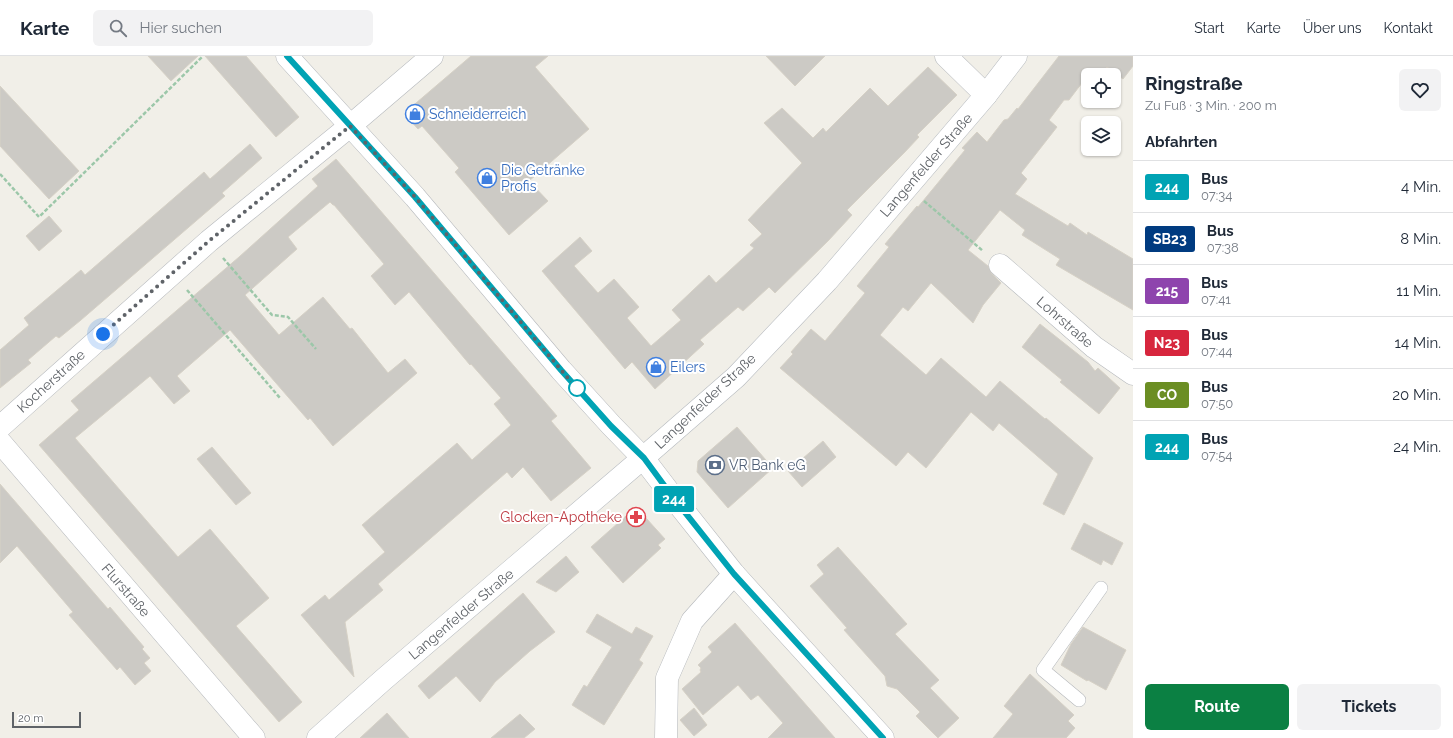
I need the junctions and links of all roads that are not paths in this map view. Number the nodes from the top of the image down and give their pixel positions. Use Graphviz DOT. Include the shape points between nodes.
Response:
graph roads {
  1 [pos="287,56"];
  2 [pos="432,56"];
  3 [pos="946,56"];
  4 [pos="1016,56"];
  5 [pos="986,95"];
  6 [pos="350,126"];
  7 [pos="1000,265"];
  8 [pos="1133,374"];
  9 [pos="0,427"];
  10 [pos="0,442"];
  11 [pos="644,458"];
  12 [pos="734,574"];
  13 [pos="1101,588"];
  14 [pos="1079,700"];
  15 [pos="254,738"];
  16 [pos="318,738"];
  17 [pos="666,738"];
  18 [pos="884,738"];
  1 -- 6 [label="street"];
  2 -- 6 [label="street, Kocherstraße"];
  3 -- 5 [label="street"];
  4 -- 5 [label="street, Langenfelder Straße"];
  5 -- 11 [label="street, Langenfelder Straße" via="827,281 736,377"];
  6 -- 9 [label="street, Kocherstraße" via="209,241"];
  6 -- 11 [label="street" via="415,197 561,370 611,426"];
  7 -- 8 [label="street, Lohrstraße" via="1094,347"];
  10 -- 15 [label="street, Flurstraße"];
  11 -- 12 [label="street"];
  11 -- 16 [label="street, Langenfelder Straße"];
  12 -- 17 [label="street" via="692,622 667,678"];
  12 -- 18 [label="street"];
  13 -- 14 [label="lane" via="1043,670"];
}
